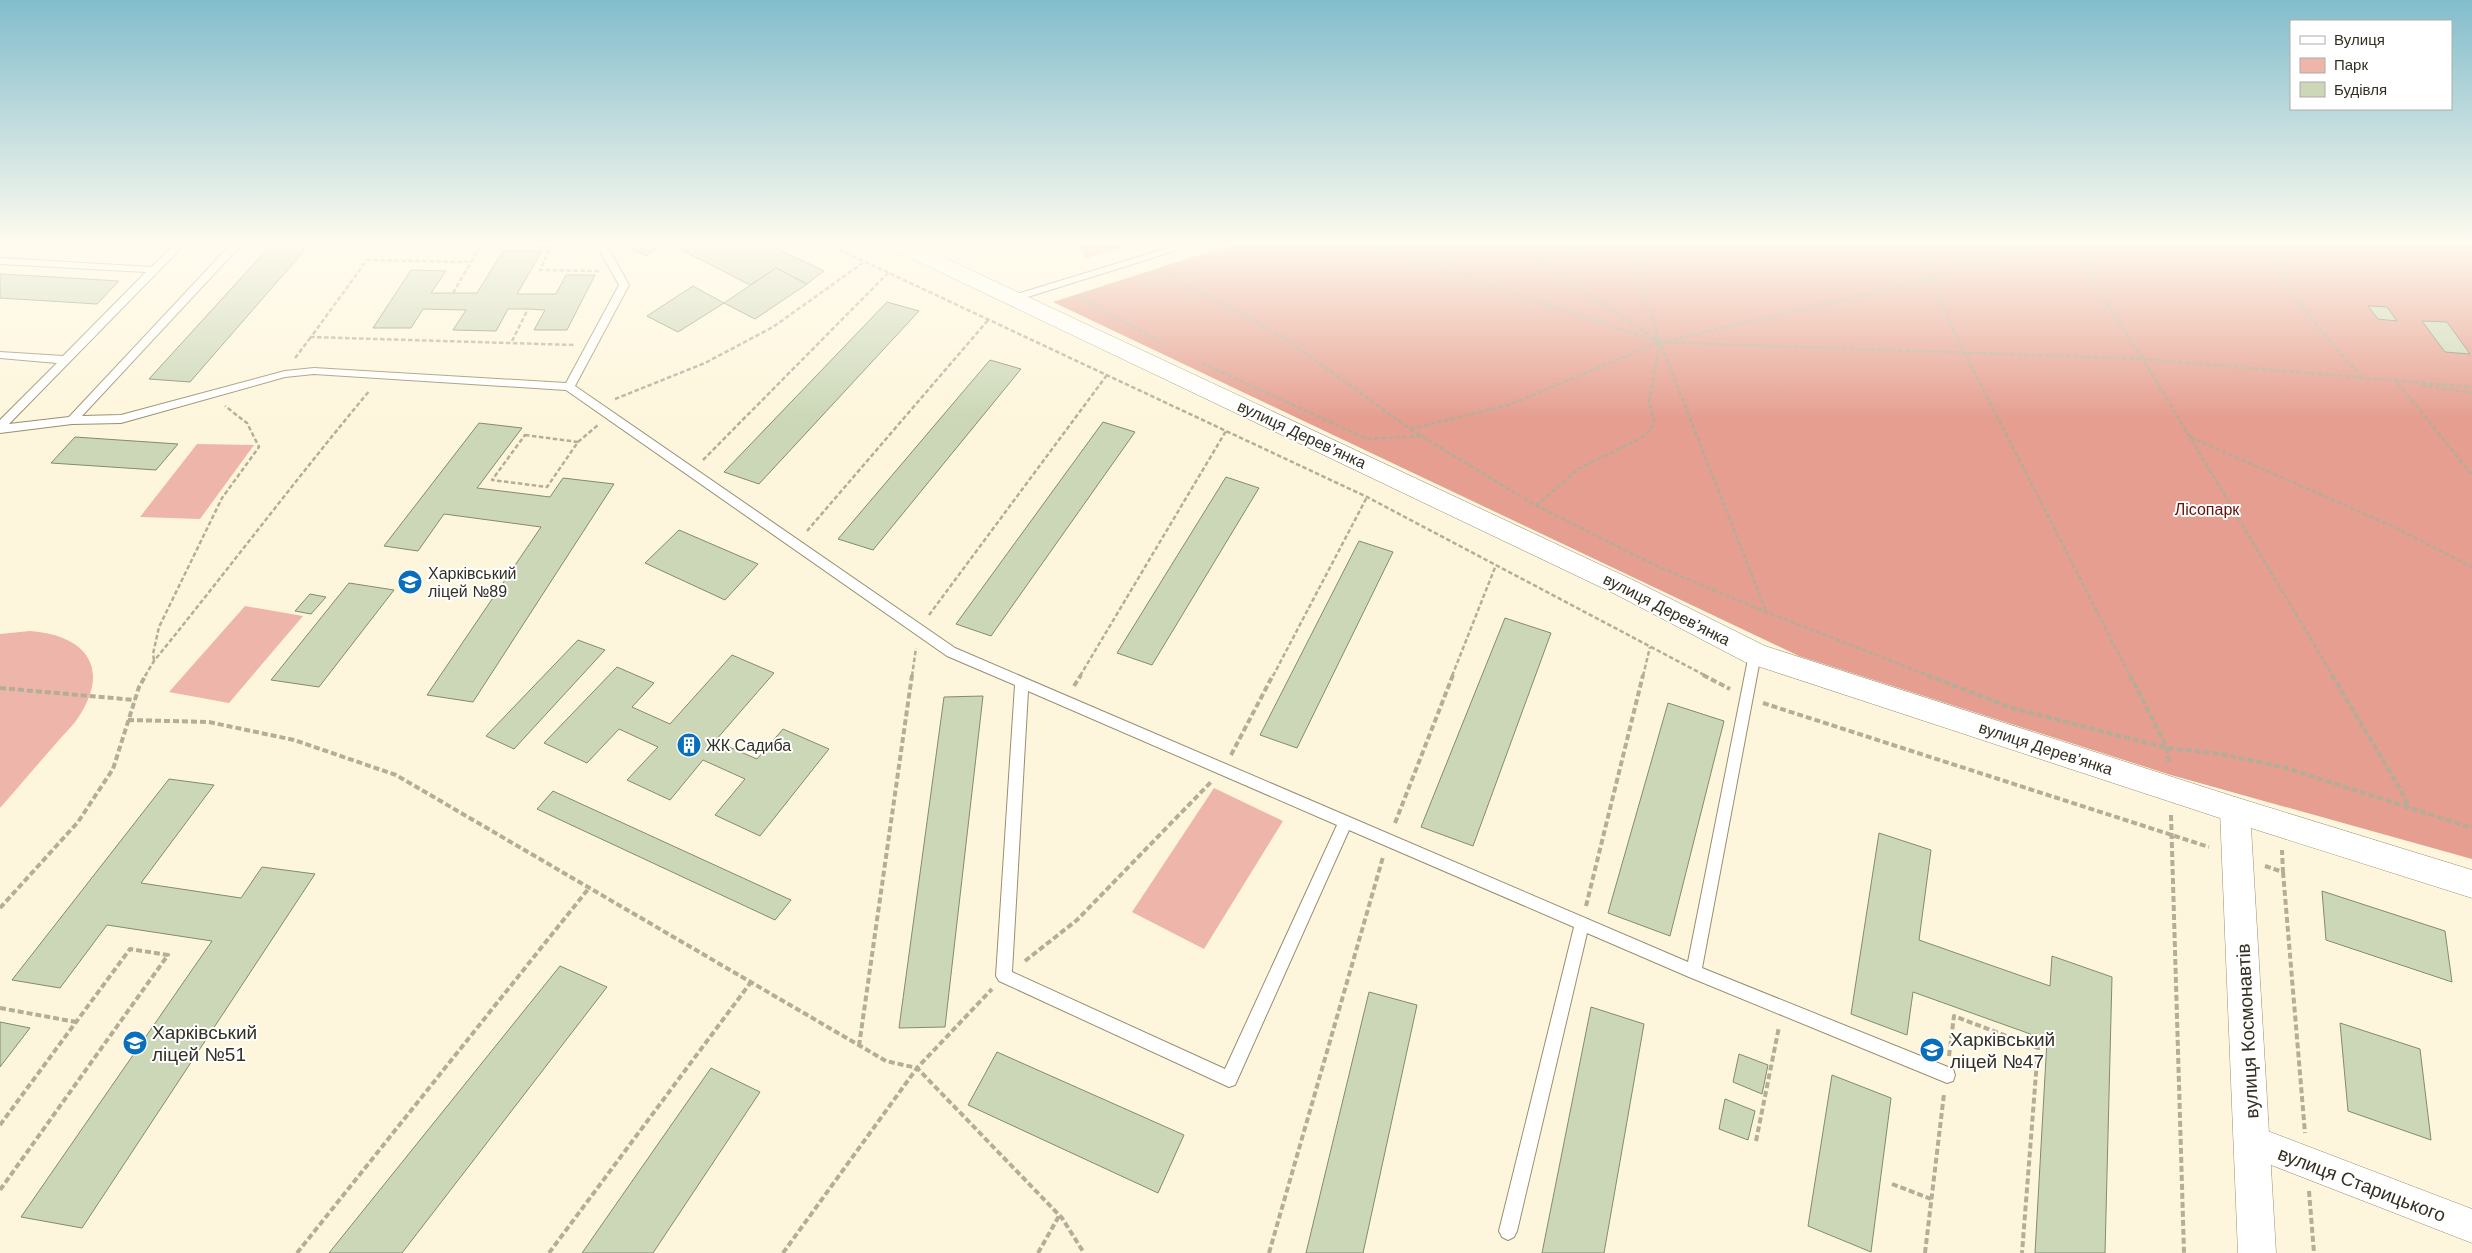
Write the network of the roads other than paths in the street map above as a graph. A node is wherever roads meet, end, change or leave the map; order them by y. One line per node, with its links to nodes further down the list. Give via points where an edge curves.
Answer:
1 (123, 302): 6 (lane)
2 (182, 302): 8 (lane)
3 (614, 302): 7 (lane)
4 (1023, 302): 10 (main road, вулиця Дерев’янка, via 1624,587)
5 (0, 355): 6 (lane)
6 (66, 360): 9 (lane)
7 (569, 386): 8 (lane, via 314,371 285,374 121,419); 11 (lane, via 951,652)
8 (72, 420): 9 (lane)
9 (0, 428)
10 (1755, 654): 12 (main road, вулиця Дерев’янка); 16 (lane)
11 (1022, 682): 13 (lane); 13 (lane, via 1004,976 1229,1080)
12 (2235, 810): 14 (main road, вулиця Дерев’янка); 18 (main road, вулиця Космонавтів)
13 (1345, 822): 15 (lane)
14 (2472, 884)
15 (1582, 924): 16 (lane); 20 (lane)
16 (1694, 972): 17 (lane)
17 (1947, 1075)
18 (2252, 1141): 19 (street, вулиця Старицького); 21 (main road, вулиця Космонавтів)
19 (2472, 1226)
20 (1508, 1231)
21 (2257, 1253)

